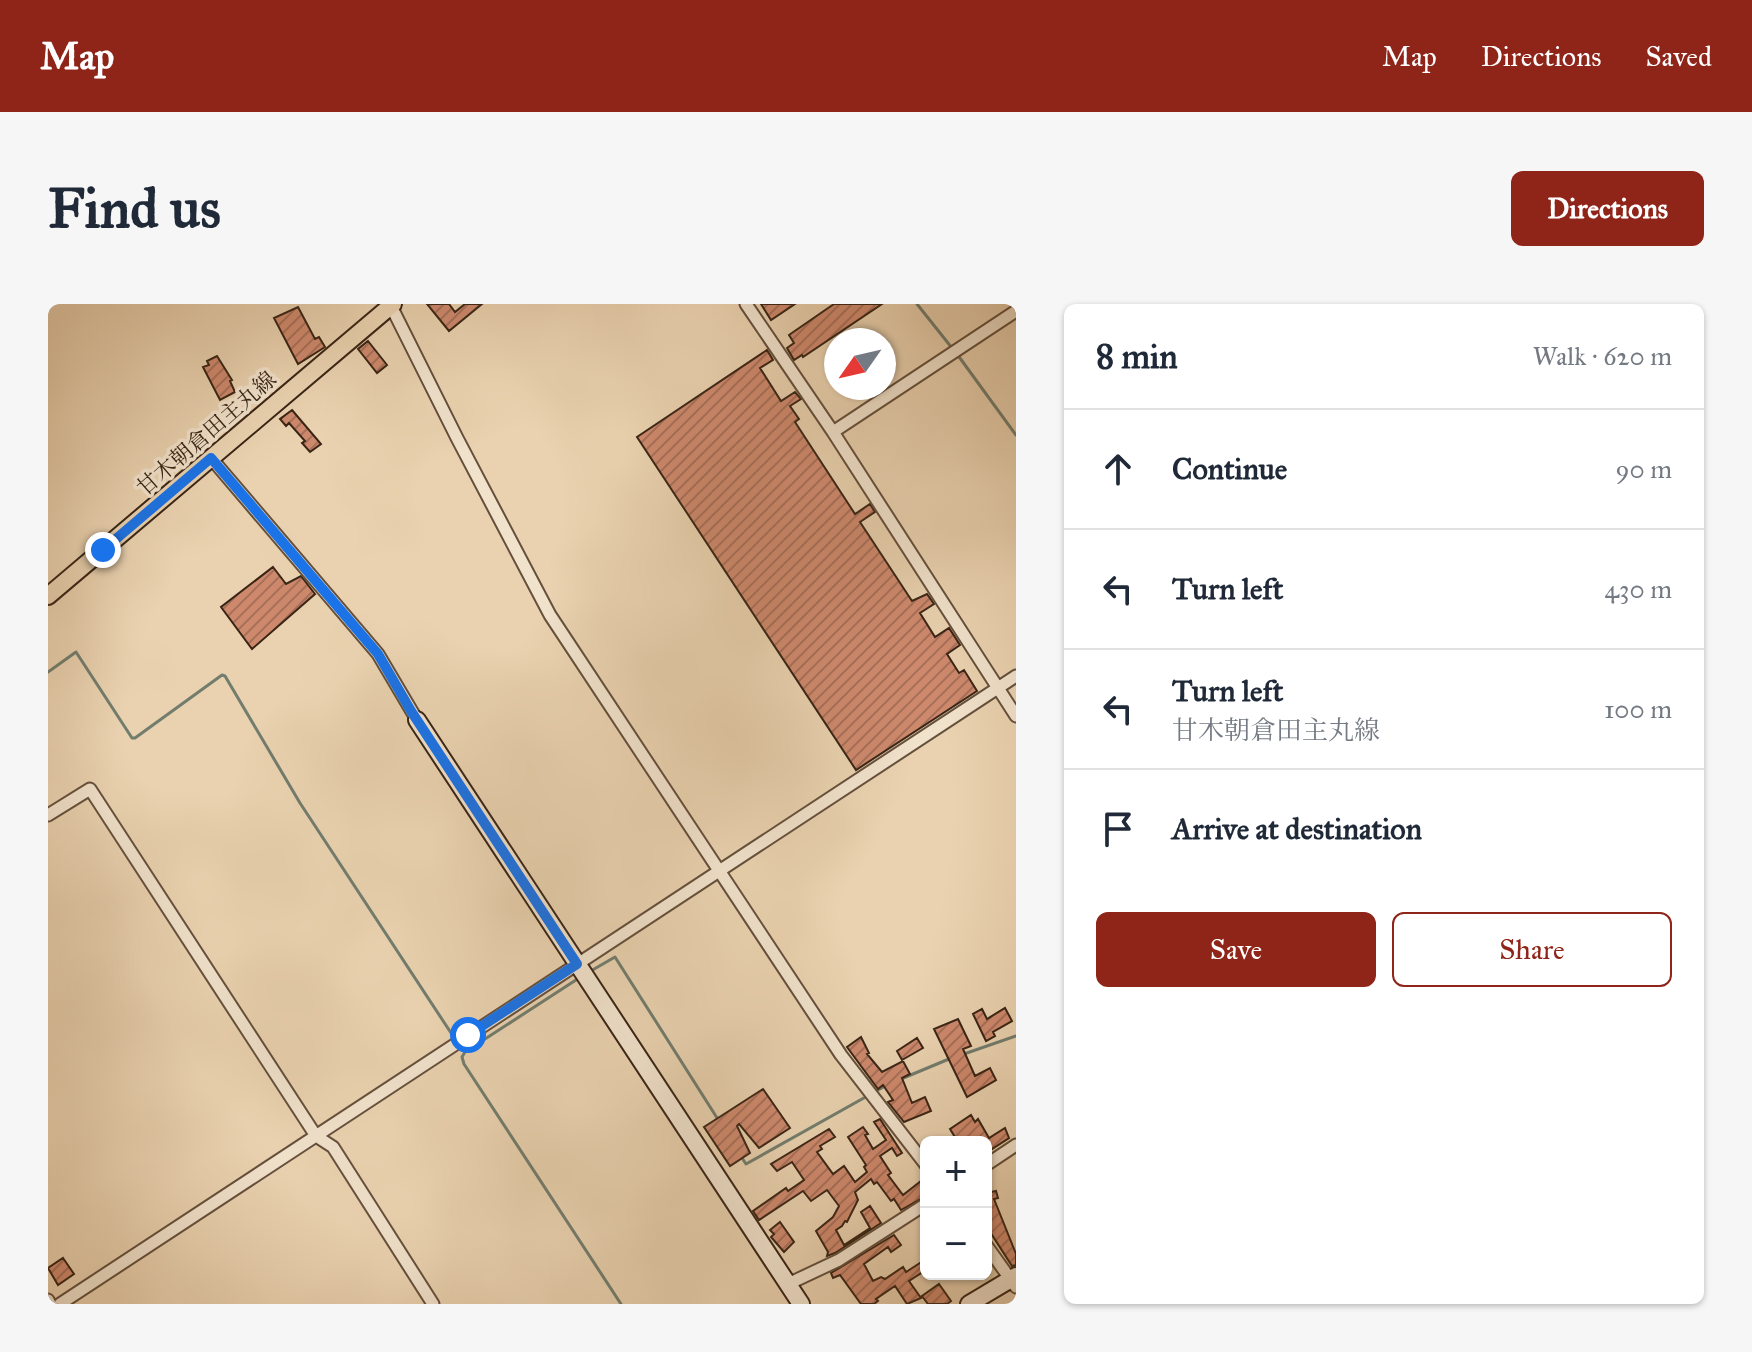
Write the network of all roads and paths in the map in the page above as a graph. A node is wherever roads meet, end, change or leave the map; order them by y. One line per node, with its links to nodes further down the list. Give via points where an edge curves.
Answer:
1 (392, 304): 5 (main road, 甘木朝倉田主丸線); 12 (street, via 550,615)
2 (746, 304): 4 (street)
3 (1016, 311): 4 (street)
4 (833, 432): 8 (street)
5 (211, 458): 6 (main road, 甘木朝倉田主丸線); 10 (street, via 378,654)
6 (48, 596)
7 (1016, 676): 8 (street)
8 (997, 688): 9 (street); 12 (street)
9 (1016, 716)
10 (417, 720): 13 (street)
11 (48, 815): 14 (street, via 90,789)
12 (721, 870): 13 (street); 16 (street, via 841,1055)
13 (577, 964): 14 (street); 21 (street)
14 (316, 1136): 22 (street); 23 (street, via 333,1147)
15 (1016, 1145): 17 (street)
16 (920, 1157)
17 (992, 1161)
18 (920, 1208): 21 (street, via 839,1260)
19 (992, 1253): 20 (street)
20 (1014, 1281): 25 (street)
21 (788, 1284): 24 (street)
22 (60, 1304)
23 (433, 1304)
24 (801, 1304)
25 (969, 1304)

